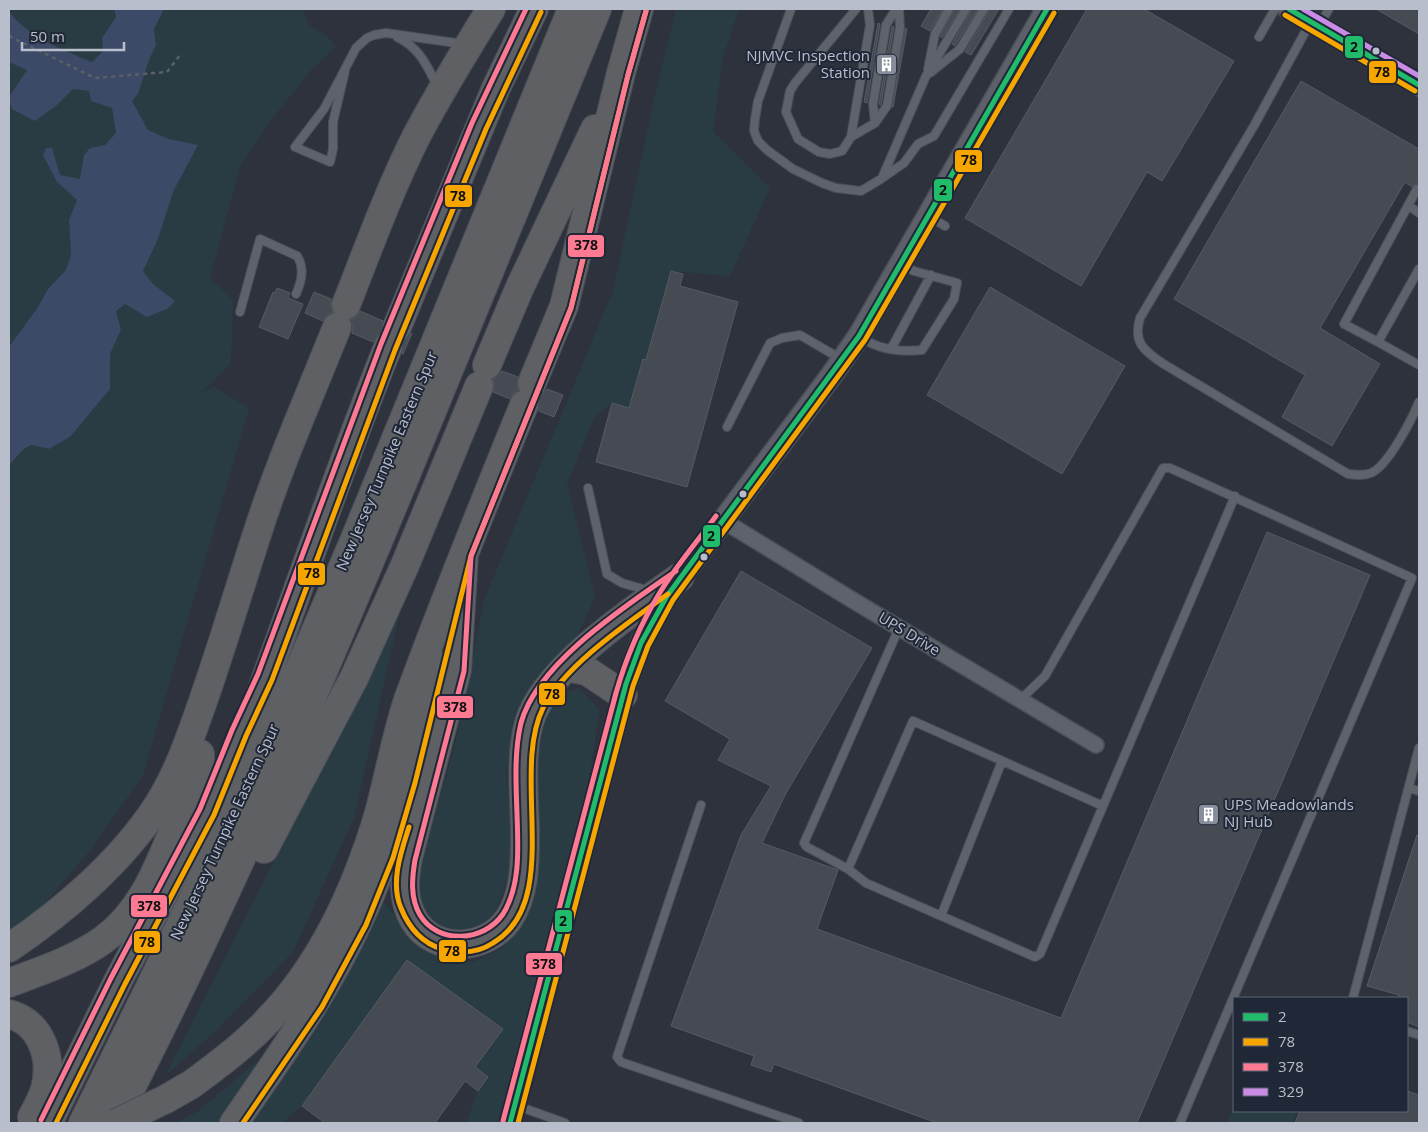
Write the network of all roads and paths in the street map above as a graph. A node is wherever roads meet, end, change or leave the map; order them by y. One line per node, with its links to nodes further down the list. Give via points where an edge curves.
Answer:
1 (490, 9): 21 (highway)
2 (534, 9): 57 (highway, via 482,119 392,337)
3 (572, 9): 79 (highway, New Jersey Turnpike Eastern Spur, via 287,698 220,846)
4 (597, 9): 80 (highway, New Jersey Turnpike Eastern Spur, via 313,698 237,868)
5 (639, 9): 24 (highway)
6 (791, 9): 30 (lane, via 758,101 754,119 758,141 793,169 836,188 861,191)
7 (856, 9): 29 (lane, via 790,91 786,112 798,139 819,152 842,151)
8 (868, 9): 29 (lane, via 870,25)
9 (897, 9): 28 (lane, via 886,25 873,104); 28 (lane, via 900,27 887,106)
10 (949, 9): 25 (lane, via 934,34)
11 (966, 9): 25 (lane)
12 (984, 9): 25 (lane, via 960,49)
13 (1009, 9): 30 (lane, via 934,136 918,144 904,163)
14 (1047, 9): 34 (main road)
15 (1275, 9): 20 (lane)
16 (1289, 9): 17 (main road)
17 (1320, 19): 26 (main road); 46 (lane, via 1140,318 1138,335 1145,351 1162,363 1348,474 1371,473 1383,465)
18 (391, 34): 21 (lane); 23 (lane, via 374,35 362,42 352,54); 27 (lane, via 418,52)
19 (9, 36): 22 (path, via 95,78 167,72)
20 (1259, 37)
21 (468, 45): 27 (highway)
22 (180, 55)
23 (345, 71): 23 (lane, via 333,122 330,162 295,147 324,109)
24 (621, 73): 51 (highway, via 564,306); 81 (highway, via 520,287 405,565 354,678 221,933)
25 (926, 76): 30 (lane)
26 (1419, 85)
27 (440, 91): 55 (highway, via 391,192 271,494)
28 (875, 123): 29 (lane)
29 (850, 137)
30 (881, 180)
31 (1417, 189): 32 (lane)
32 (1408, 205): 33 (lane); 42 (lane, via 1344,324)
33 (1419, 212)
34 (927, 215): 35 (lane); 36 (main road)
35 (946, 226)
36 (899, 264): 38 (lane); 41 (main road)
37 (1419, 269): 42 (lane)
38 (931, 275): 43 (lane); 43 (lane, via 957,283 954,299 922,350 902,352)
39 (296, 294): 40 (lane, via 302,269 296,256 260,239)
40 (240, 312)
41 (859, 336): 43 (lane, via 871,345); 44 (main road)
42 (1378, 342): 45 (lane)
43 (891, 349)
44 (843, 360): 47 (lane, via 800,336 770,343); 50 (main road)
45 (1419, 365)
46 (1419, 402)
47 (727, 427)
48 (588, 488): 53 (lane, via 607,574 622,583)
49 (1234, 496): 52 (lane); 59 (lane, via 1170,468 1163,468 1046,676); 66 (lane)
50 (722, 520): 53 (main road); 54 (street, UPS Drive)
51 (464, 554): 56 (highway, via 457,670 404,881 414,919 428,935 438,940 459,944 481,941 500,929 514,910 524,862 526,736 538,702); 80 (highway, bridge, via 407,703 364,858 336,922 312,964 275,1013 236,1051 192,1084); 82 (highway, via 404,796 372,890 315,1003)
52 (1416, 579): 71 (lane)
53 (668, 589): 56 (highway, via 578,654); 58 (main road, via 641,643)
54 (900, 628): 59 (street, UPS Drive); 67 (lane, via 804,843)
55 (216, 664): 69 (highway, via 178,766 149,817 96,877); 70 (highway, via 200,761 159,866 138,905 112,933 91,947)
56 (566, 667): 58 (highway, via 587,671)
57 (265, 677): 77 (highway, via 200,828); 78 (highway, via 246,736 194,863 110,1048)
58 (623, 696): 75 (main road)
59 (1020, 700): 60 (street, UPS Drive)
60 (1096, 745)
61 (1419, 748): 63 (lane)
62 (1002, 761): 66 (lane); 67 (lane, via 913,721); 68 (lane)
63 (1409, 788): 64 (lane); 72 (lane)
64 (1419, 791)
65 (700, 805): 84 (lane, via 617,1057 621,1062)
66 (1103, 806): 68 (lane, via 1036,957)
67 (848, 869): 68 (lane, via 866,883)
68 (941, 916)
69 (9, 948)
70 (9, 983)
71 (1235, 997)
72 (1353, 997)
73 (1233, 1001): 85 (lane)
74 (9, 1014): 76 (highway, via 30,1026 46,1055 45,1088)
75 (512, 1114): 83 (lane)
76 (29, 1123)
77 (48, 1123)
78 (72, 1123)
79 (83, 1123)
80 (115, 1123)
81 (127, 1123)
82 (234, 1123)
83 (565, 1123)
84 (799, 1123)
85 (1180, 1123)

